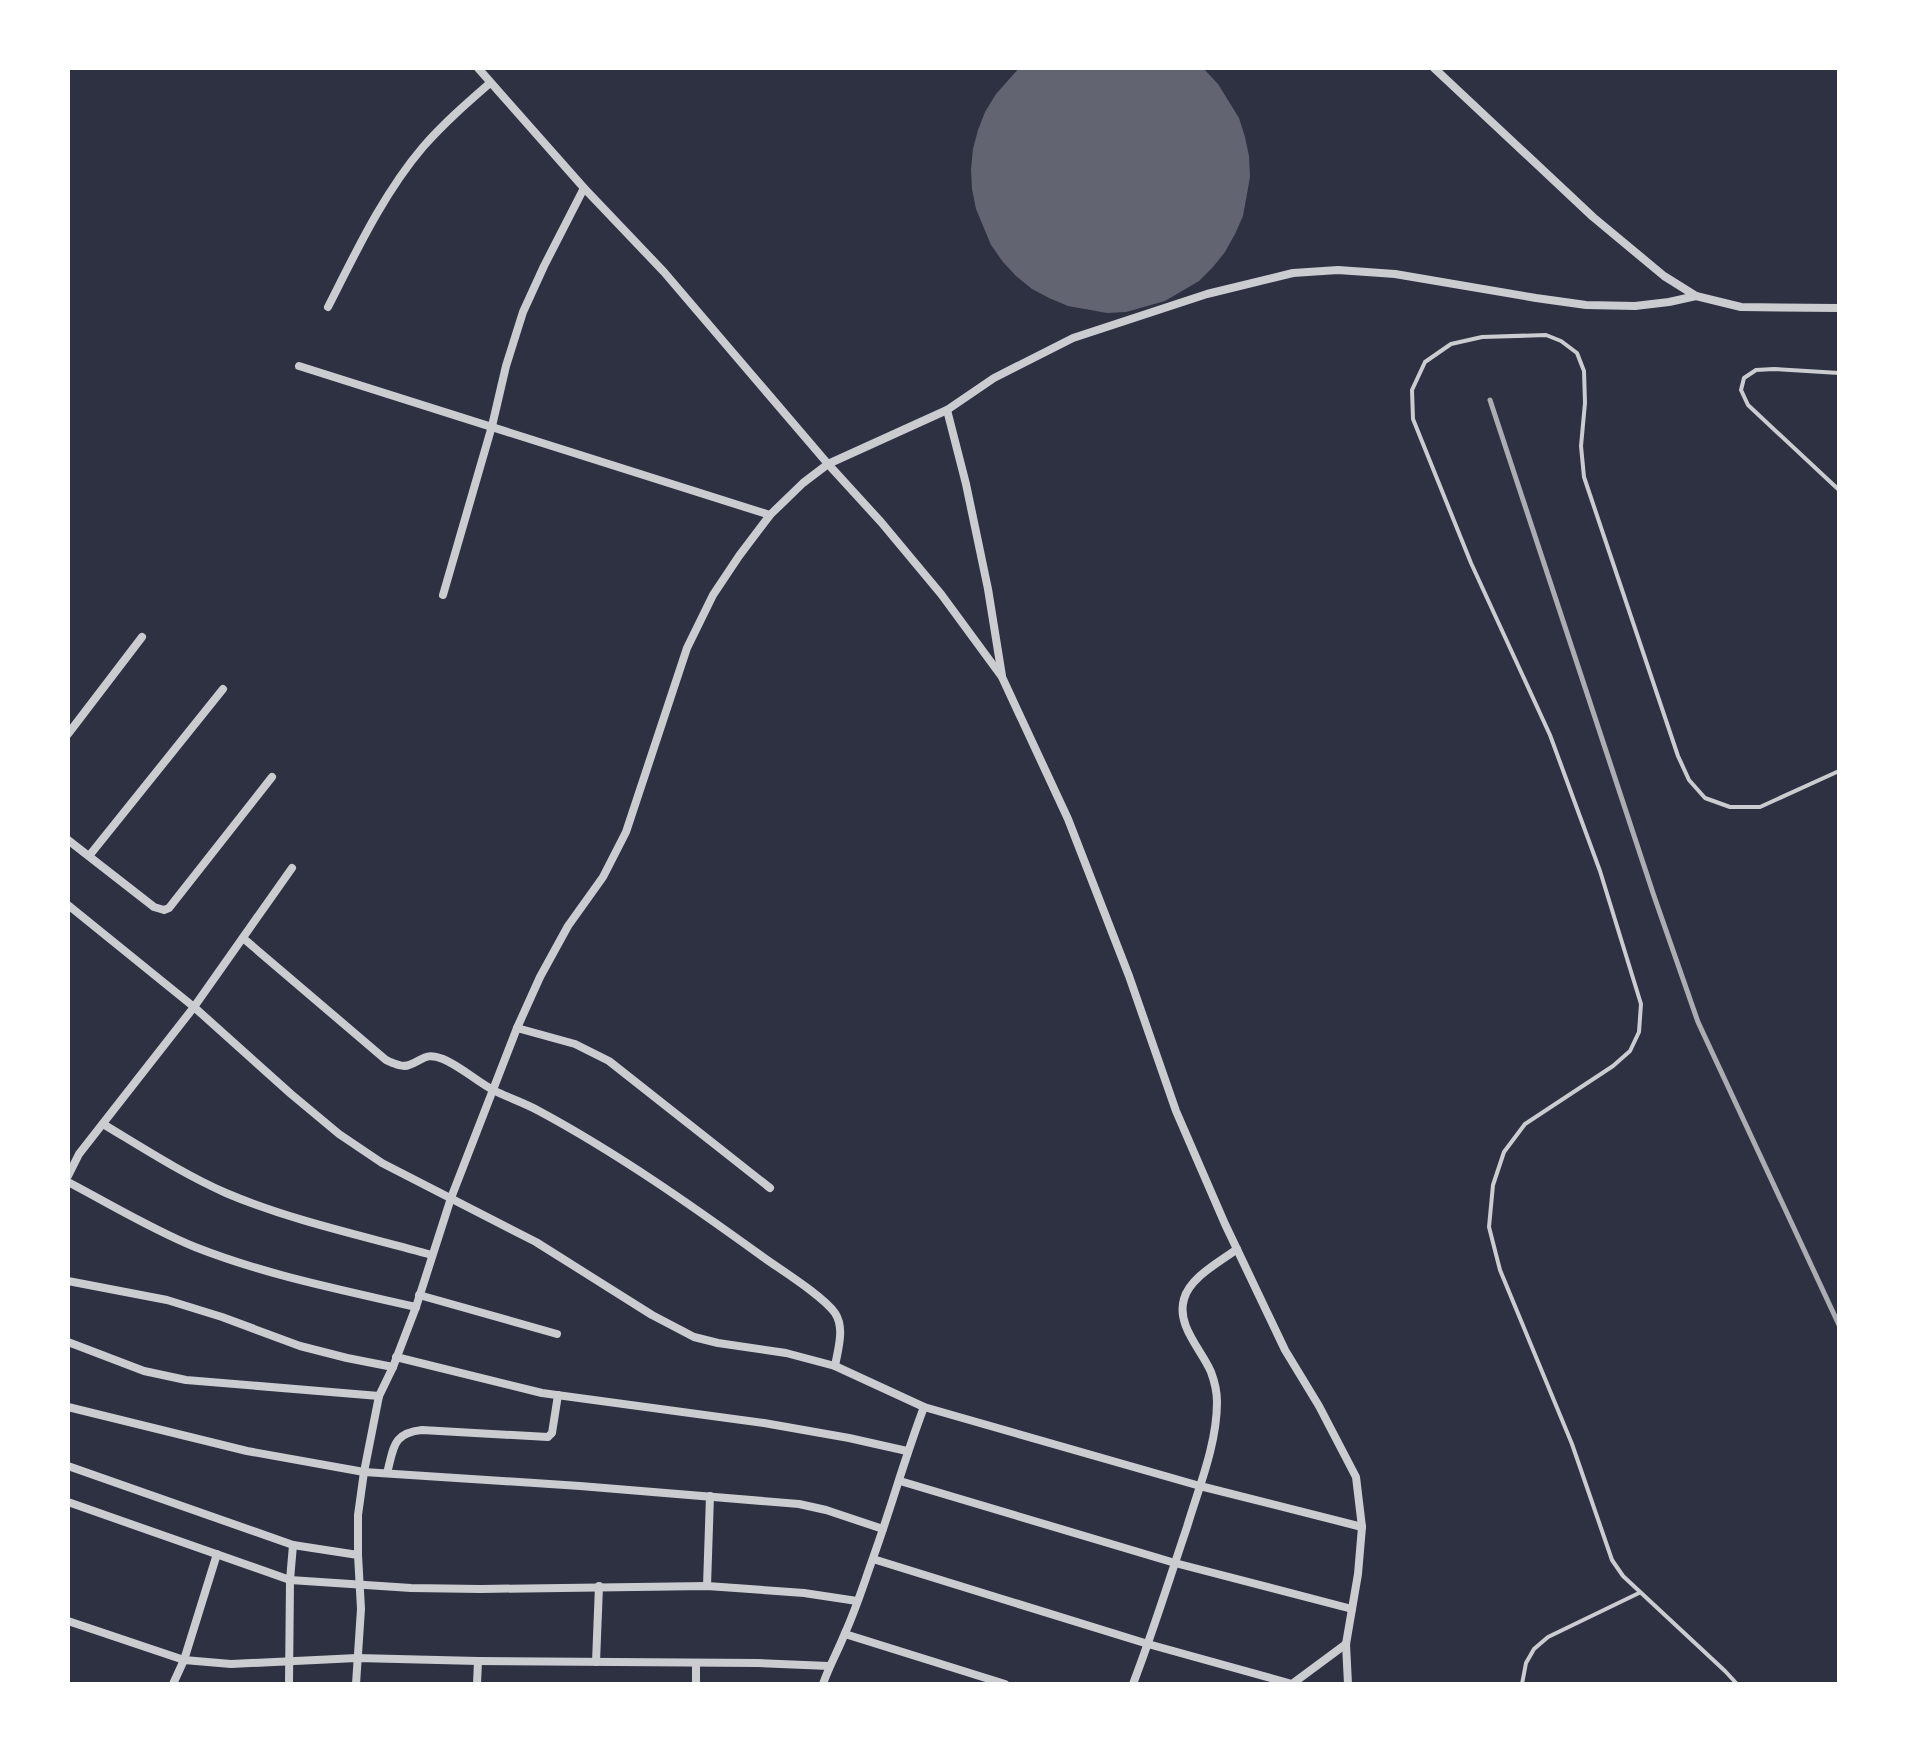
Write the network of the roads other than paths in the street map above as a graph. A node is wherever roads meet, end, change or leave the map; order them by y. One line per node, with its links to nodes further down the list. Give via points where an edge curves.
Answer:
1 (478, 68): 3 (street)
2 (1434, 68): 5 (street, via 1593,217)
3 (490, 83): 4 (street); 6 (street, via 447,121 400,178)
4 (584, 188): 11 (street, via 523,312); 12 (street, via 664,272)
5 (1696, 296): 7 (street, via 1741,307); 10 (street, via 1635,306 1586,305 1395,274 1293,273 1207,294 1073,338 994,378)
6 (328, 307)
7 (1839, 308)
8 (299, 366): 11 (street)
9 (1839, 373): 13 (lane, via 1756,370 1744,378 1741,390 1748,405)
10 (947, 410): 12 (street); 17 (street, via 988,589)
11 (492, 426): 14 (street); 15 (street)
12 (828, 464): 14 (street); 17 (street, via 941,594)
13 (1839, 490)
14 (770, 515): 28 (street, via 713,595 687,648 626,832 603,877 568,926)
15 (443, 595)
16 (142, 637): 19 (street)
17 (1002, 677): 35 (street, via 1068,819 1176,1111)
18 (223, 689): 23 (street)
19 (68, 734)
20 (1839, 771): 68 (lane, via 1760,807 1730,807 1705,798 1678,756 1584,477 1584,371 1577,353 1546,335 1482,337 1451,344 1425,362 1412,390 1413,419 1560,761 1641,1004 1639,1032 1630,1051 1525,1124 1504,1152 1493,1185 1489,1227 1500,1270 1572,1444 1612,1560)
21 (272, 777): 23 (street, via 169,908 154,907)
22 (68, 840): 23 (street)
23 (89, 856)
24 (292, 868): 26 (street)
25 (68, 905): 27 (street)
26 (243, 938): 27 (street); 29 (street, via 386,1060 402,1066 433,1056)
27 (194, 1007): 30 (street); 34 (street, via 339,1134)
28 (517, 1028): 29 (street); 33 (street, via 575,1044 609,1061)
29 (492, 1090): 34 (street); 43 (street, via 537,1109 659,1184 827,1305 840,1326)
30 (103, 1124): 31 (street); 36 (street, via 228,1193)
31 (68, 1176)
32 (68, 1182): 39 (street, via 153,1228 256,1268)
33 (770, 1188)
34 (451, 1198): 36 (street); 43 (street, via 536,1242 694,1337)
35 (1237, 1249): 54 (street, via 1200,1277 1184,1299 1186,1327 1212,1373 1217,1401); 57 (street, via 1285,1350 1356,1477)
36 (432, 1255): 38 (street)
37 (68, 1281): 44 (street, via 167,1300 300,1346)
38 (419, 1295): 39 (street); 40 (street)
39 (416, 1307): 42 (street)
40 (557, 1334)
41 (68, 1342): 46 (street, via 144,1371 186,1380)
42 (396, 1357): 44 (street); 45 (street)
43 (835, 1366): 48 (street)
44 (393, 1367): 46 (street)
45 (558, 1395): 49 (street, via 764,1423); 52 (street, via 548,1437 409,1432 396,1443)
46 (379, 1396): 51 (street)
47 (68, 1407): 51 (street, via 247,1451)
48 (924, 1407): 49 (street); 54 (street)
49 (907, 1451): 53 (street)
50 (68, 1466): 59 (street)
51 (364, 1472): 52 (street); 61 (street)
52 (387, 1473): 55 (street)
53 (900, 1481): 58 (street); 63 (street)
54 (1200, 1486): 57 (street); 63 (street)
55 (710, 1496): 58 (street, via 799,1504); 67 (street)
56 (69, 1506): 60 (street)
57 (1362, 1527): 70 (street)
58 (883, 1529): 62 (street)
59 (293, 1545): 61 (street); 64 (street)
60 (217, 1554): 64 (street); 76 (street)
61 (358, 1555): 65 (street)
62 (873, 1559): 69 (street); 73 (street)
63 (1175, 1563): 70 (street); 73 (street)
64 (290, 1580): 65 (street); 77 (street)
65 (360, 1585): 66 (street); 75 (street)
66 (599, 1586): 67 (street); 79 (street)
67 (707, 1586): 69 (street)
68 (1640, 1592): 91 (lane, via 1548,1637 1526,1663); 92 (lane)
69 (857, 1601): 72 (street)
70 (1352, 1609): 74 (street)
71 (68, 1621): 76 (street)
72 (845, 1634): 81 (street); 88 (street)
73 (1148, 1644): 74 (street, via 1292,1684); 89 (street)
74 (1346, 1644): 90 (street)
75 (357, 1658): 77 (street); 78 (street); 84 (street)
76 (184, 1660): 77 (street); 82 (street)
77 (289, 1661): 83 (street)
78 (478, 1661): 79 (street); 85 (street)
79 (596, 1662): 80 (street)
80 (696, 1663): 81 (street); 86 (street)
81 (829, 1666): 87 (street)
82 (173, 1684)
83 (289, 1684)
84 (356, 1684)
85 (477, 1684)
86 (696, 1684)
87 (823, 1684)
88 (1005, 1684)
89 (1133, 1684)
90 (1348, 1684)
91 (1522, 1684)
92 (1737, 1684)

